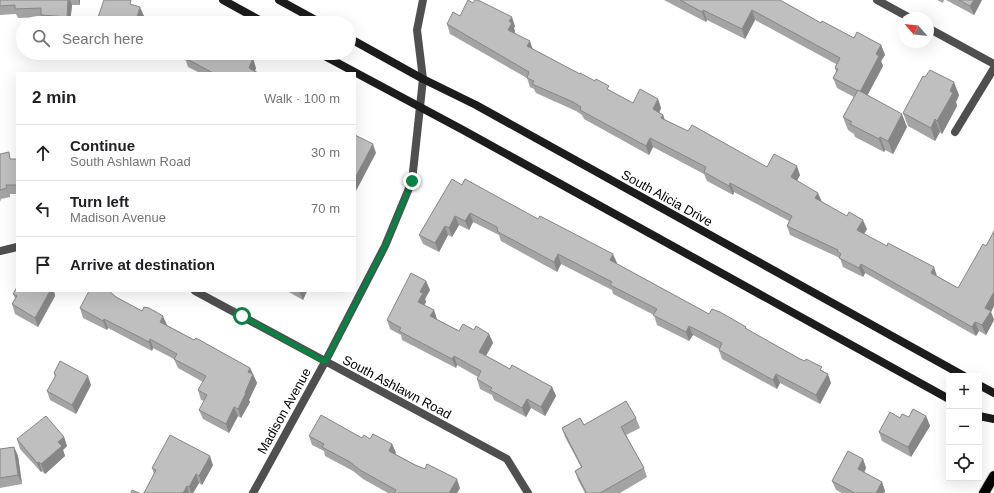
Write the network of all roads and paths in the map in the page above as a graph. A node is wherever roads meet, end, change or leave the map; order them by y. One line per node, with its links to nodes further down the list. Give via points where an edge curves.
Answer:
1 (223, 0): 6 (main road)
2 (279, 0): 7 (main road)
3 (422, 0): 15 (street, Madison Avenue, via 417,30)
4 (877, 0): 5 (street)
5 (899, 12)
6 (252, 16)
7 (308, 16)
8 (934, 31): 11 (street)
9 (356, 42): 15 (main road, South Alicia Drive)
10 (332, 60): 13 (main road)
11 (994, 64)
12 (994, 68): 17 (street)
13 (355, 72)
14 (356, 73): 16 (main road)
15 (422, 79): 16 (street, Madison Avenue); 22 (main road, South Alicia Drive, via 476,105)
16 (420, 106): 21 (street, Madison Avenue, via 412,181 385,246); 25 (main road)
17 (955, 132)
18 (16, 247): 19 (street)
19 (0, 251)
20 (197, 292): 21 (street, South Ashlawn Road)
21 (325, 362): 29 (street, Madison Avenue); 30 (street, South Ashlawn Road, via 508,460)
22 (959, 373)
23 (982, 386): 24 (main road)
24 (994, 393)
25 (946, 397)
26 (982, 417): 27 (main road)
27 (994, 419)
28 (994, 476): 31 (main road)
29 (253, 493)
30 (528, 493)
31 (984, 493)

